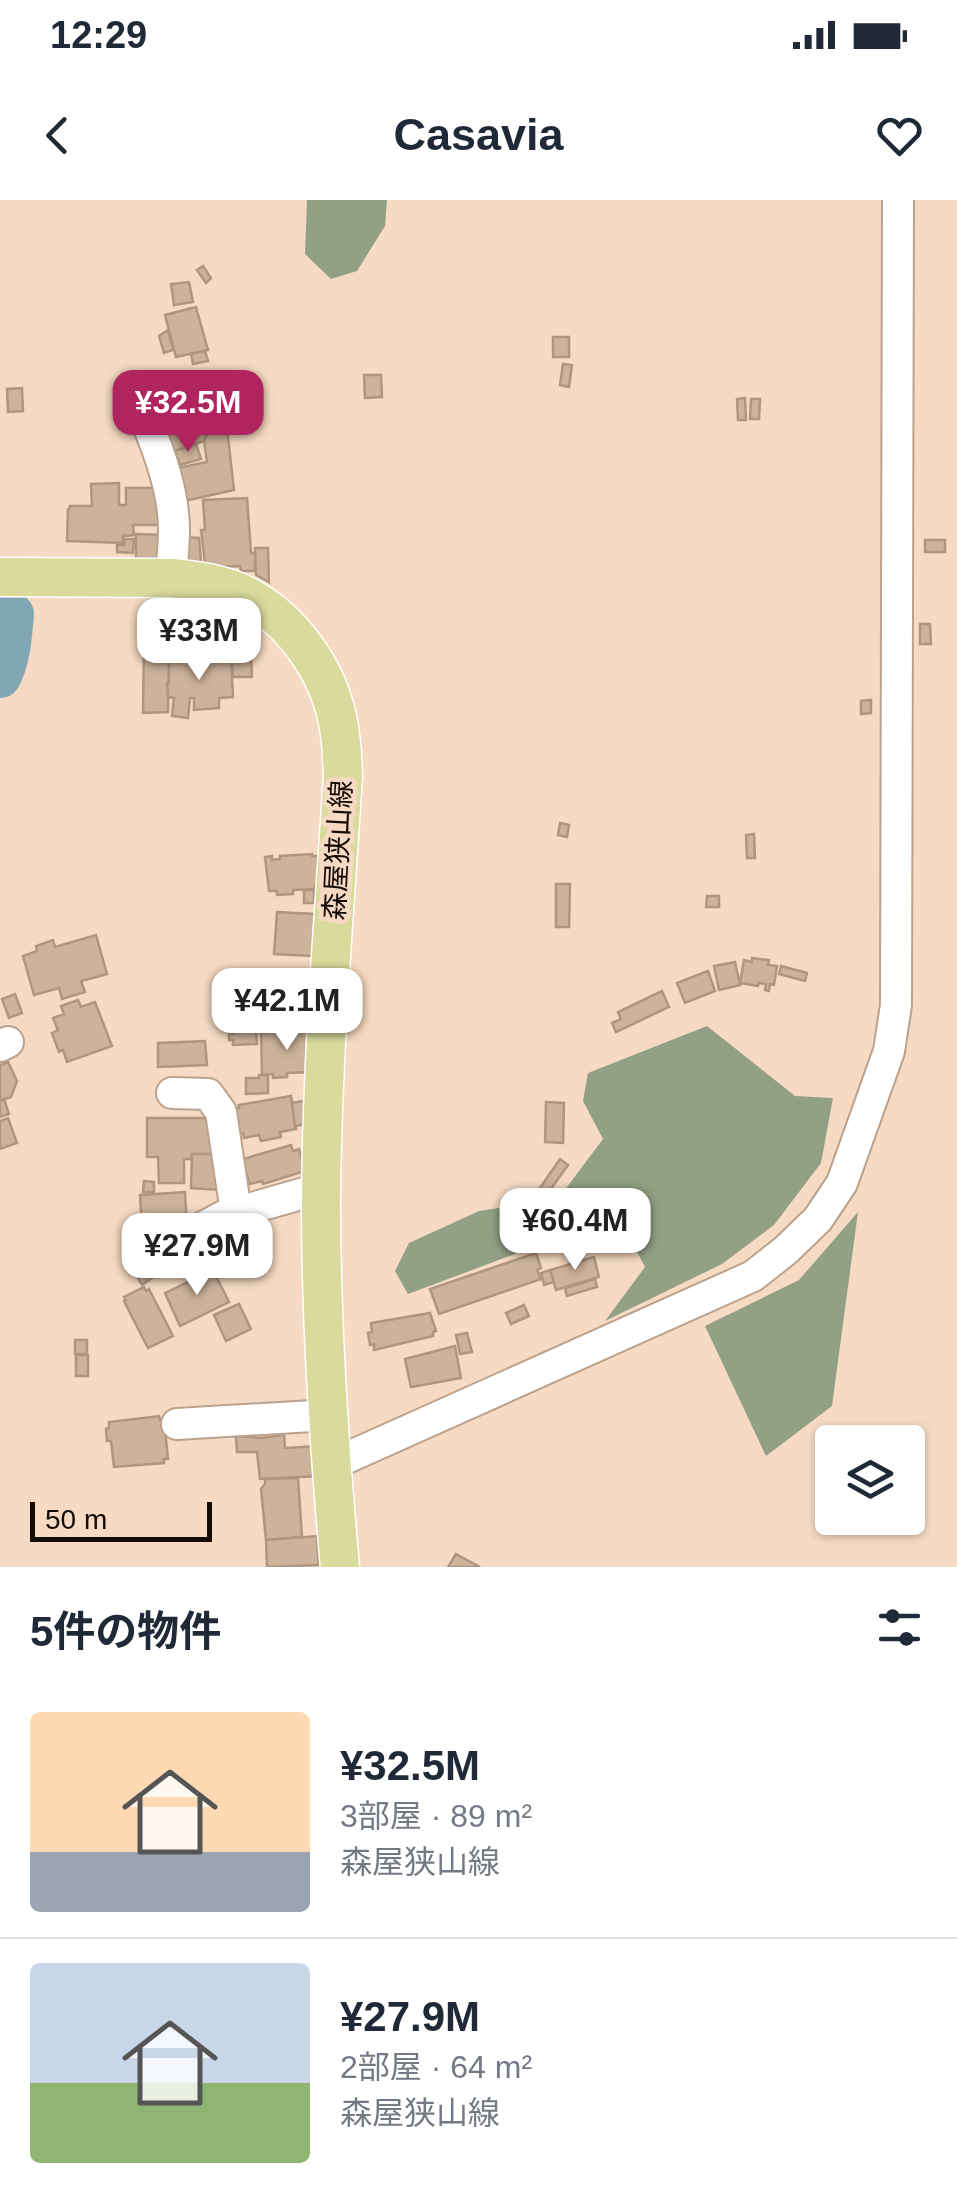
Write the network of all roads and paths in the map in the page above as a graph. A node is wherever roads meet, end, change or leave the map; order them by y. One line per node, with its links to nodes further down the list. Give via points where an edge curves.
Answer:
1 (898, 200): 11 (street, via 896,1005 889,1052 842,1184 818,1220 753,1276)
2 (146, 420): 4 (street, via 172,506)
3 (0, 578): 4 (main road, 森屋狭山線)
4 (171, 578): 6 (main road, 森屋狭山線, via 237,591 276,616 310,655 338,720 343,776)
5 (172, 1094): 7 (street, via 208,1094 221,1112)
6 (322, 1188): 7 (street); 9 (main road, 森屋狭山線)
7 (236, 1212): 8 (street)
8 (169, 1245)
9 (329, 1415): 10 (street); 11 (main road, 森屋狭山線)
10 (177, 1424)
11 (332, 1464): 12 (main road, 森屋狭山線)
12 (340, 1567)

